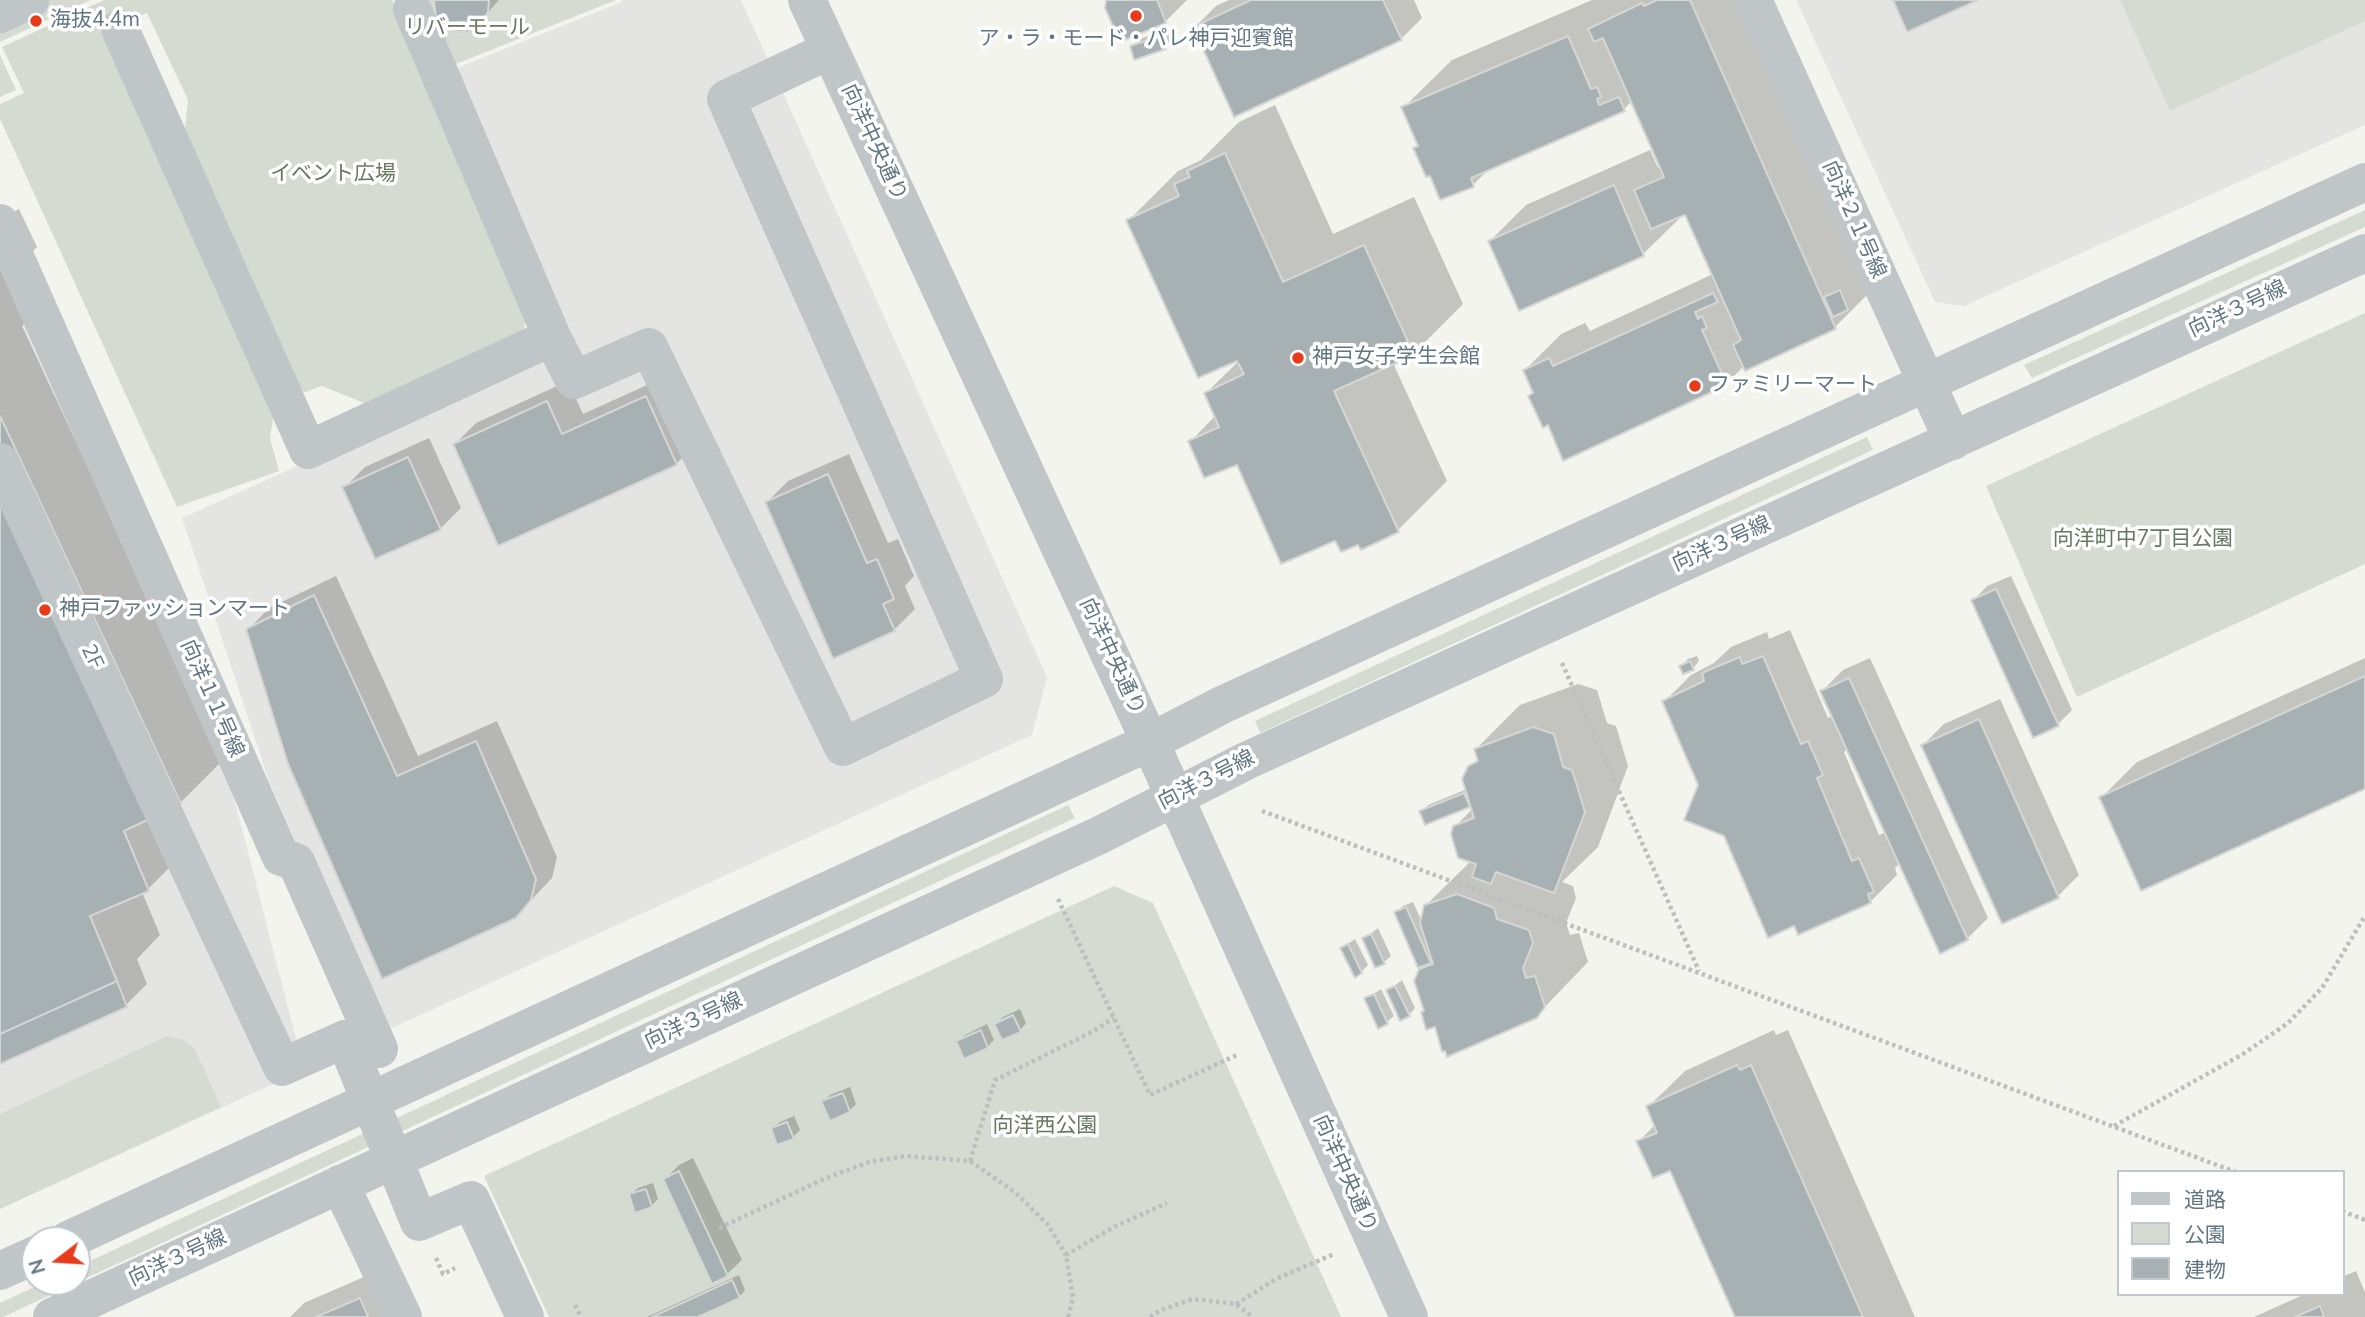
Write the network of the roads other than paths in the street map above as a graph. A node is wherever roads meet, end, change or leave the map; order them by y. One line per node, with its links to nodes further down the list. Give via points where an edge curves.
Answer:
1 (30, 0): 5 (street)
2 (807, 0): 7 (street, 向洋中央通り)
3 (1753, 0): 12 (street, 向洋２１号線)
4 (412, 9): 11 (street)
5 (0, 14)
6 (120, 29): 11 (street, via 308,450)
7 (831, 50): 11 (street, via 726,99 984,679 843,747 649,347 574,380); 15 (street, 向洋中央通り)
8 (2365, 181): 12 (street)
9 (0, 223): 17 (street, 向洋１１号線, via 284,864 296,862)
10 (2365, 253): 13 (street, 向洋３号線)
11 (552, 337)
12 (1926, 381): 13 (street, 向洋２１号線); 15 (street)
13 (1953, 441): 16 (street, 向洋３号線)
14 (0, 462): 17 (street, 2F, via 282,1067)
15 (1150, 742): 16 (street, 向洋中央通り); 19 (street)
16 (1175, 797): 18 (street, 向洋３号線); 25 (street, 向洋中央通り)
17 (362, 1044): 24 (street, 向洋１１号線, bridge, via 419,1222 471,1200)
18 (340, 1184): 22 (street, 向洋３号線); 23 (street)
19 (91, 1229)
20 (21, 1261): 21 (street)
21 (0, 1271)
22 (52, 1317)
23 (403, 1317)
24 (525, 1317)
25 (1409, 1317)

